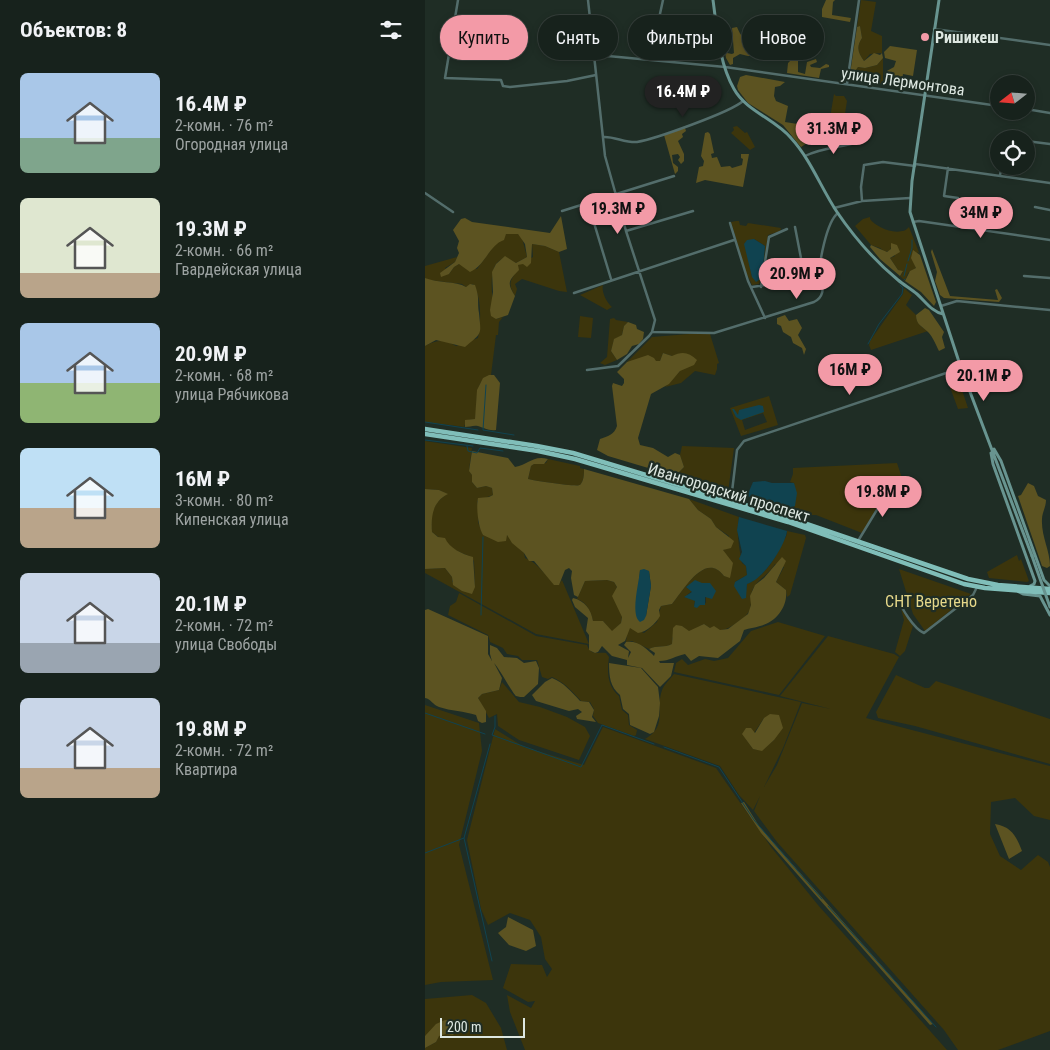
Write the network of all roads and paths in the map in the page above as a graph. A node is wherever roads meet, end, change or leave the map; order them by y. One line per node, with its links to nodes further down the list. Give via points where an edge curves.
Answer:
1 (458, 0): 14 (street, via 445,78 501,80 503,86 510,87)
2 (588, 0): 7 (street)
3 (663, 0): 8 (street)
4 (713, 0): 13 (main road)
5 (859, 0): 15 (street)
6 (939, 0): 9 (main road)
7 (590, 15)
8 (660, 15)
9 (935, 29): 10 (street); 16 (main road)
10 (1050, 45)
11 (595, 60): 14 (street)
12 (650, 60): 13 (street, улица Лермонтова)
13 (725, 67): 15 (street, улица Лермонтова); 17 (main road)
14 (596, 75): 21 (street)
15 (847, 84): 16 (street, улица Лермонтова)
16 (925, 96): 18 (street, улица Лермонтова); 26 (main road)
17 (743, 101): 21 (street, via 695,124 639,142); 25 (main road, via 781,127)
18 (990, 105)
19 (1035, 110): 20 (street)
20 (1050, 112)
21 (603, 137): 32 (street)
22 (857, 142): 25 (street, via 824,148)
23 (1035, 142): 24 (street)
24 (1050, 144)
25 (805, 156): 38 (main road)
26 (915, 165): 27 (street); 33 (main road); 35 (street, via 883,162 864,165)
27 (948, 168): 29 (street); 34 (street, via 944,196)
28 (673, 176): 32 (street)
29 (1000, 176): 30 (street)
30 (1050, 183)
31 (425, 193): 42 (street)
32 (615, 193): 36 (street); 48 (street)
33 (910, 198): 35 (street); 44 (main road)
34 (958, 198)
35 (862, 201): 38 (street)
36 (588, 203): 40 (street); 55 (street)
37 (1035, 207): 39 (street)
38 (834, 208): 43 (main road)
39 (1050, 210)
40 (562, 211)
41 (693, 211): 48 (street)
42 (453, 212)
43 (838, 213): 53 (street, via 831,222); 62 (main road, via 888,271 936,312)
44 (913, 222): 50 (street); 60 (main road)
45 (730, 223): 49 (street)
46 (795, 226): 56 (street)
47 (787, 229): 58 (street, via 769,236)
48 (626, 231): 51 (street)
49 (734, 240): 51 (street); 57 (street)
50 (1050, 240)
51 (639, 270): 55 (street); 64 (street, via 654,314)
52 (1024, 276): 54 (street)
53 (820, 277): 56 (street); 63 (street, via 822,296 815,302)
54 (1050, 278)
55 (611, 279): 59 (street)
56 (805, 279): 58 (street)
57 (752, 287): 58 (street); 63 (street)
58 (761, 287)
59 (574, 293)
60 (941, 306): 61 (street, via 957,301); 62 (main road)
61 (1050, 310)
62 (943, 314): 65 (main road)
63 (765, 318): 64 (street, via 713,333)
64 (652, 332): 66 (street, via 617,366)
65 (961, 368): 69 (main road); 71 (street, via 744,441 737,450)
66 (587, 370)
67 (425, 430): 71 (highway, Ивангородский проспект, via 564,451)
68 (425, 434): 73 (highway, Ивангородский проспект, via 575,459 788,522)
69 (989, 442): 74 (main road, via 1001,461 1044,581); 75 (main road, via 993,464 1035,581 1031,586); 78 (main road, bridge)
70 (892, 485): 72 (street)
71 (731, 500): 72 (highway, Ивангородский проспект)
72 (858, 541): 75 (highway, Ивангородский проспект, via 968,580)
73 (977, 587): 75 (highway, Ивангородский проспект); 77 (street, via 973,595 924,633 902,610)
74 (1050, 587): 75 (highway, Ивангородский проспект)
75 (1019, 589): 76 (highway, Ивангородский проспект); 79 (main road, via 1023,594 1040,596)
76 (1050, 593)
77 (898, 598)
78 (1050, 608)
79 (1050, 615)

